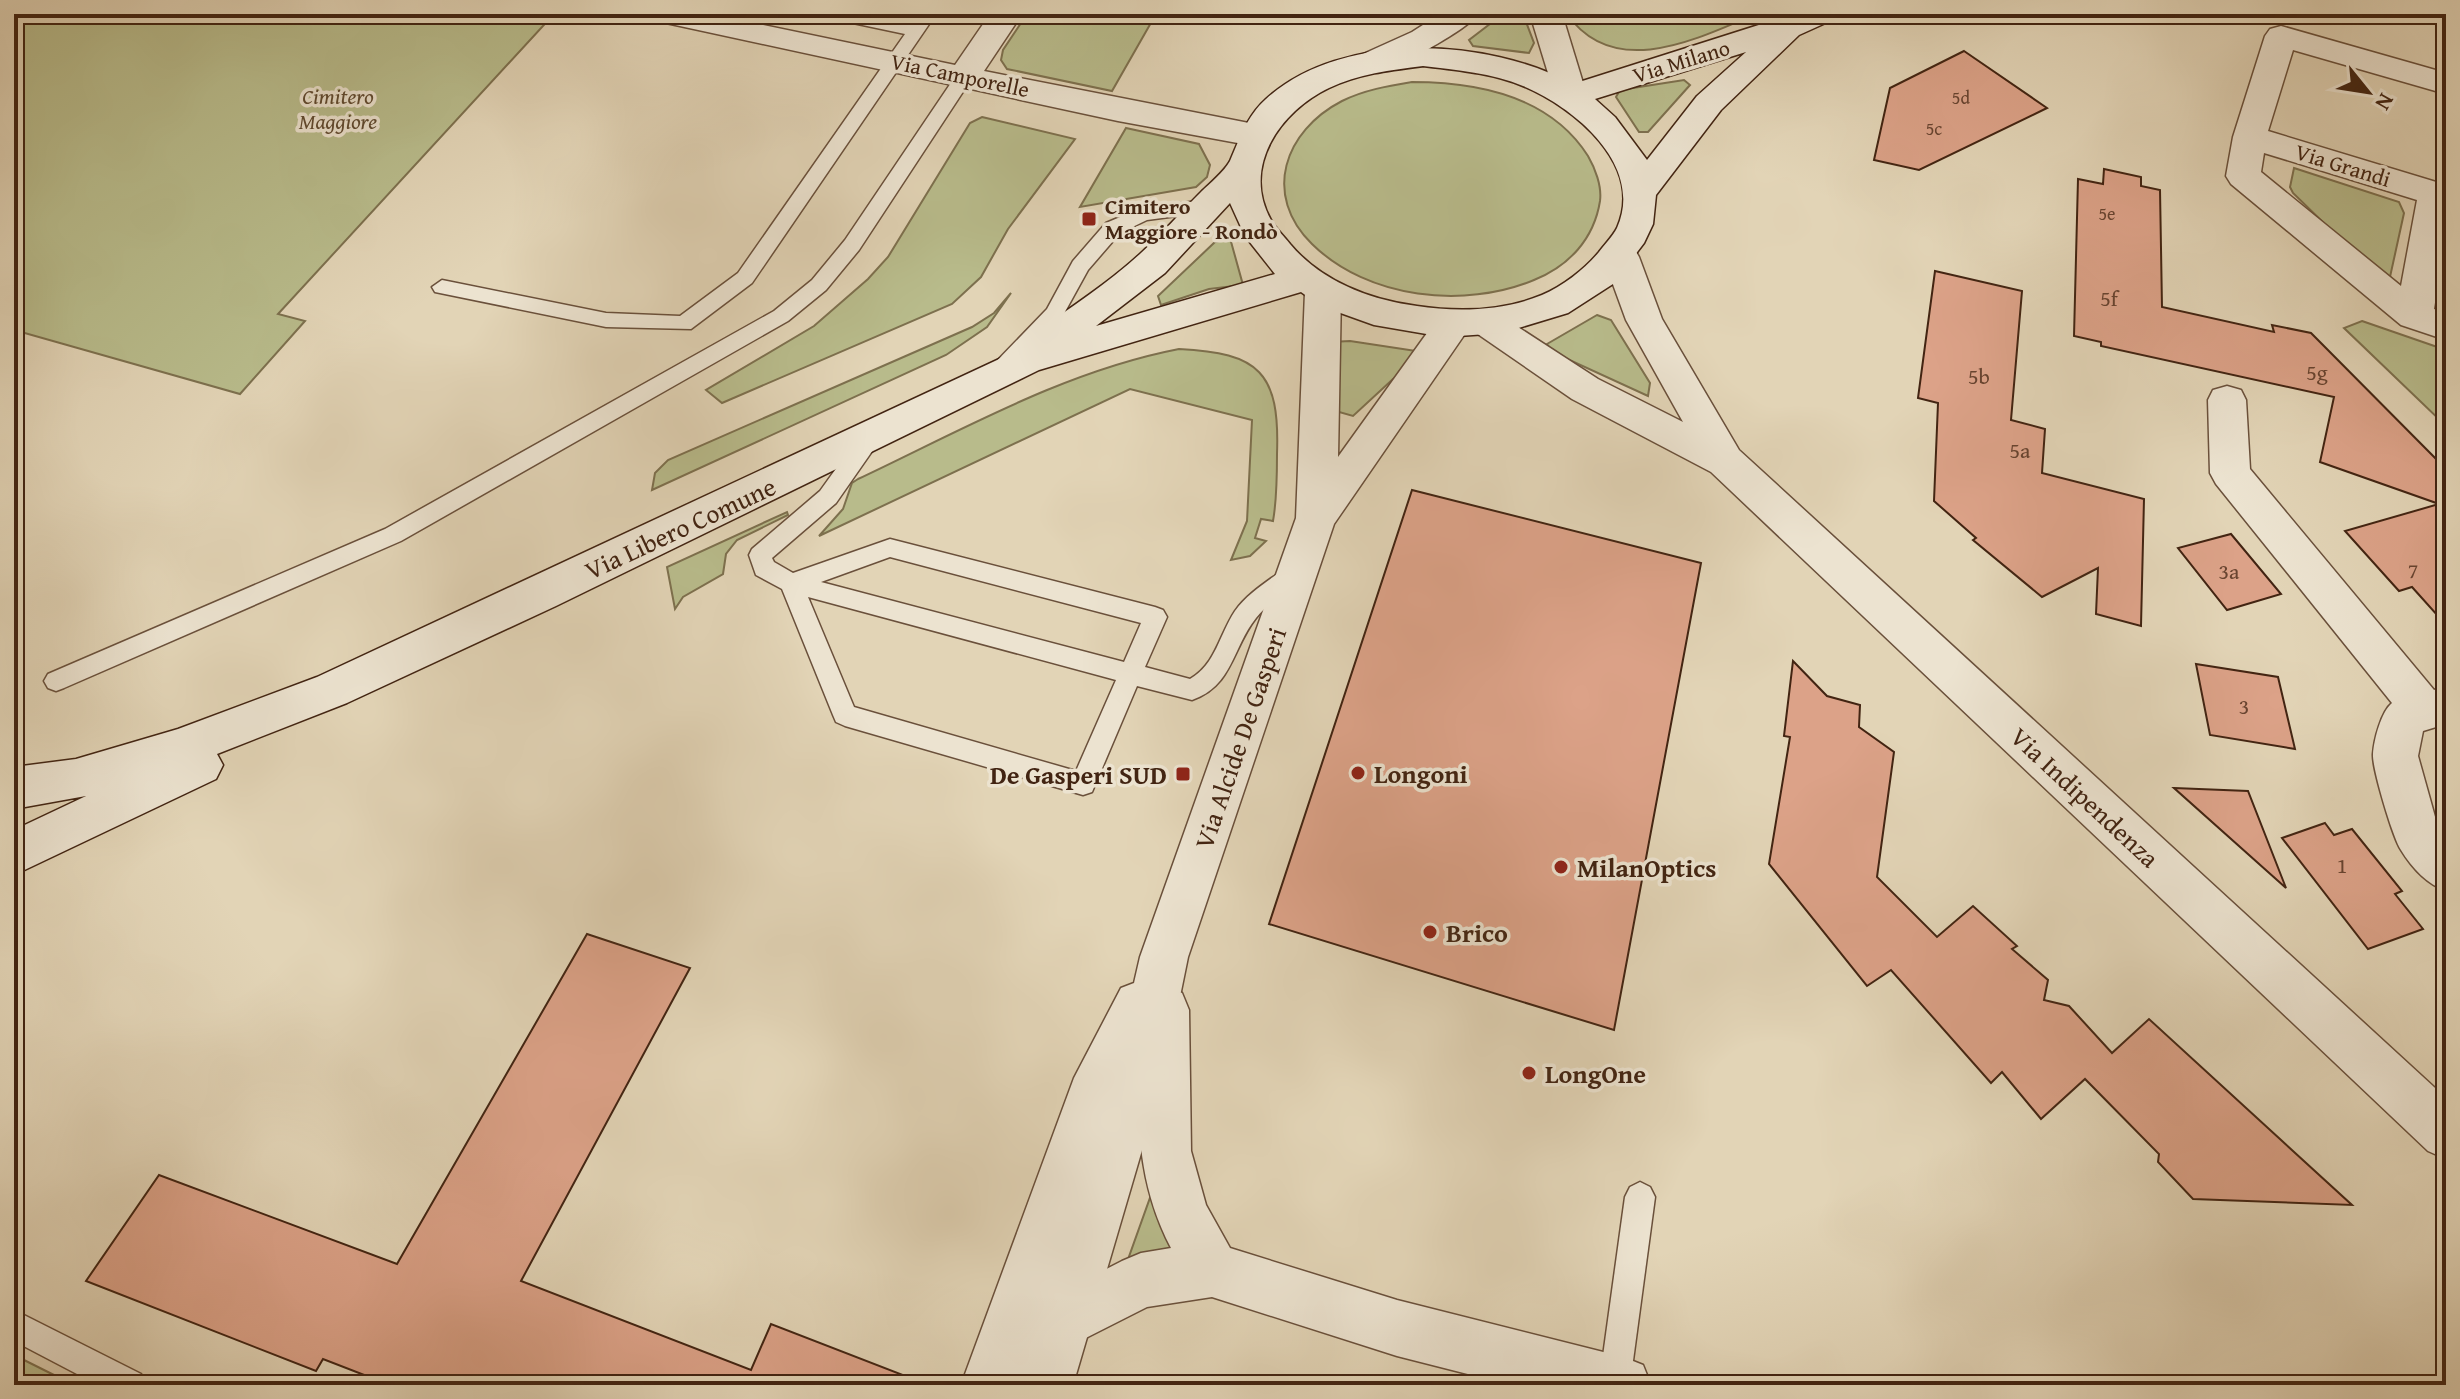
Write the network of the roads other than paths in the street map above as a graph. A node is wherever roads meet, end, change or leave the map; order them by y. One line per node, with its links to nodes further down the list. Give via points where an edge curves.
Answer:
1 (666, 14): 7 (street, Via Camporelle)
2 (834, 14): 9 (lane)
3 (928, 14): 9 (lane)
4 (1006, 14): 12 (street)
5 (1462, 14): 11 (street)
6 (1546, 14): 14 (street)
7 (741, 21): 10 (street, Via Camporelle)
8 (1805, 21): 14 (street, Via Milano); 18 (street, Via Milano, via 1709,103)
9 (916, 31): 10 (lane)
10 (895, 61): 12 (street, Via Camporelle); 23 (lane, via 745,278 684,324 606,320)
11 (1372, 62): 14 (street, via 1423,56 1476,61 1526,74); 15 (street, via 1334,72 1301,89)
12 (965, 75): 15 (street, Via Camporelle); 34 (lane, via 852,245 819,285 781,316 393,535)
13 (2446, 84): 16 (street, via 2281,36)
14 (1571, 96): 18 (street, via 1605,123 1629,156)
15 (1254, 135): 17 (street)
16 (2250, 137): 19 (street, Via Grandi); 24 (street, via 2243,176)
17 (1243, 169): 20 (street, Via Libero Comune); 22 (street, via 1247,208 1267,245)
18 (1640, 192): 21 (street, via 1636,225)
19 (2441, 196): 24 (street, Via Grandi)
20 (1208, 206): 26 (street, Via Libero Comune, via 1152,264); 26 (lane, via 1144,214 1113,228 1080,266 1054,314)
21 (1621, 257): 25 (street, via 1588,288 1541,311); 29 (street, Via Indipendenza, via 1644,320)
22 (1313, 286): 25 (street, via 1384,315); 26 (street, Via Libero Comune); 30 (street, Via Alcide De Gasperi)
23 (442, 287)
24 (2430, 321)
25 (1469, 324): 29 (street, Via Indipendenza); 30 (street, Via Alcide De Gasperi)
26 (1011, 367): 28 (street, Via Libero Comune)
27 (2227, 400): 36 (street, via 2230,473)
28 (871, 437): 32 (lane, via 828,497 760,555 764,568); 35 (street, Via Libero Comune)
29 (1725, 461): 41 (street, Via Indipendenza)
30 (1316, 518): 31 (street, Via Alcide De Gasperi)
31 (1298, 571): 33 (lane, via 1248,611 1207,683 1192,690); 40 (street, Via Alcide De Gasperi)
32 (791, 583): 33 (lane); 33 (lane, via 890,548 1155,617); 33 (lane, via 845,715 1083,784)
33 (1131, 673)
34 (56, 681)
35 (332, 690): 37 (street, Via Libero Comune, via 180,748 76,779); 38 (street, Via Libero Comune, via 189,771)
36 (2435, 708): 39 (street, via 2404,718 2395,756 2417,835)
37 (14, 788)
38 (14, 853)
39 (2446, 869)
40 (1164, 957): 43 (street, via 1165,1151 1182,1214); 44 (street, Via Alcide De Gasperi, via 1138,1075); 48 (street, Via Alcide De Gasperi, via 1100,1078)
41 (2439, 1114)
42 (1640, 1197): 46 (lane)
43 (1212, 1270): 44 (street, via 1141,1280); 46 (street, via 1397,1328)
44 (1068, 1319): 49 (street, Via Alcide De Gasperi)
45 (14, 1325): 47 (lane)
46 (1618, 1384)
47 (130, 1385)
48 (989, 1385)
49 (1045, 1385)

